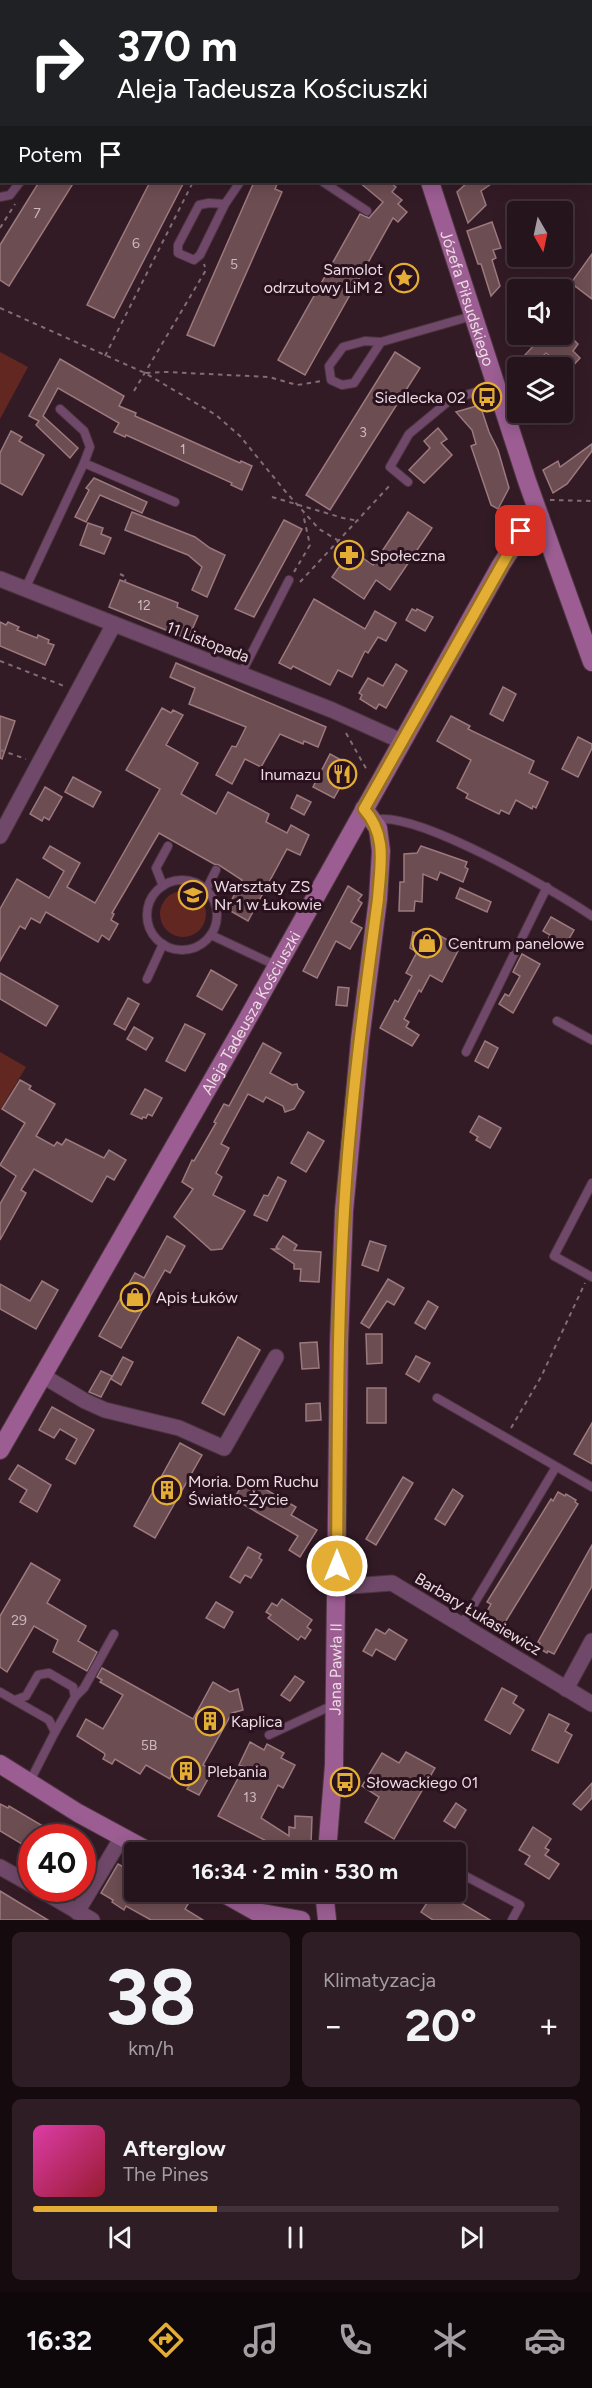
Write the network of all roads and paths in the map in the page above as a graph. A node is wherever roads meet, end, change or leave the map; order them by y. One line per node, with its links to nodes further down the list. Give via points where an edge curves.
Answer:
1 (19, 183): 6 (lane, via 10,195)
2 (192, 183): 13 (path)
3 (239, 183): 7 (lane)
4 (325, 183): 8 (lane)
5 (430, 183): 11 (street, Józefa Piłsudskiego)
6 (0, 197)
7 (225, 204): 9 (lane); 9 (lane, via 199,206 178,246 178,253 186,258 194,260)
8 (367, 211)
9 (200, 255): 14 (path, via 206,270)
10 (0, 308): 13 (path)
11 (474, 316): 12 (lane); 16 (street, Józefa Piłsudskiego)
12 (381, 342): 15 (lane, via 354,383 342,385); 15 (lane, via 365,341 343,347 330,366)
13 (105, 356): 14 (path)
14 (145, 373): 15 (path, via 269,377 297,385); 17 (path); 26 (path, via 216,415 240,436)
15 (331, 380)
16 (496, 385): 21 (lane, via 450,400 409,434 390,467); 28 (street, Józefa Piłsudskiego)
17 (134, 391)
18 (60, 409): 19 (lane, via 84,431 90,447)
19 (84, 463): 25 (lane); 35 (lane)
20 (392, 482): 29 (path)
21 (408, 482)
22 (272, 497): 26 (path)
23 (548, 500): 24 (path)
24 (592, 501)
25 (176, 502)
26 (296, 503): 27 (path); 29 (path)
27 (303, 511): 30 (path, via 319,529); 33 (path, via 310,545)
28 (540, 517): 38 (street, Józefa Piłsudskiego); 42 (street, Aleja Tadeusza Kościuszki, via 529,521 521,531)
29 (359, 520): 30 (path)
30 (339, 541): 33 (path, via 298,583)
31 (120, 574): 34 (path, via 126,577)
32 (0, 579): 35 (street, 11 Listopada)
33 (289, 580): 39 (lane)
34 (125, 582)
35 (25, 589): 36 (street, 11 Listopada)
36 (114, 624): 39 (street, 11 Listopada); 47 (street)
37 (0, 661): 40 (path)
38 (592, 662)
39 (241, 674): 42 (street, 11 Listopada)
40 (71, 689)
41 (342, 725): 45 (path, via 365,771)
42 (401, 741): 45 (street, Aleja Tadeusza Kościuszki)
43 (0, 750): 44 (path)
44 (32, 761)
45 (381, 780): 46 (street, Aleja Tadeusza Kościuszki)
46 (369, 815): 51 (lane, via 417,826); 56 (street, Aleja Tadeusza Kościuszki); 70 (street, Jana Pawła II, via 378,828 381,851 343,1232)
47 (0, 836)
48 (168, 846): 50 (lane, via 156,868)
49 (216, 870): 52 (lane)
50 (162, 886): 52 (lane, via 189,880); 55 (lane, via 148,908 148,922)
51 (547, 887): 53 (lane); 60 (lane)
52 (206, 890): 54 (lane, via 216,909)
53 (592, 916)
54 (211, 935): 55 (lane, via 197,947 180,950); 56 (lane)
55 (163, 944): 57 (lane)
56 (277, 966): 64 (street, Aleja Tadeusza Kościuszki)
57 (147, 979)
58 (557, 1021): 59 (lane)
59 (592, 1040)
60 (466, 1052)
61 (592, 1183): 62 (lane, via 554,1256)
62 (590, 1276): 66 (path, via 541,1377)
63 (276, 1357): 64 (street, via 224,1448 178,1428 105,1410)
64 (43, 1376): 67 (street, Aleja Tadeusza Kościuszki)
65 (437, 1398): 66 (lane)
66 (505, 1438): 68 (lane)
67 (0, 1450)
68 (556, 1467): 69 (lane); 71 (lane)
69 (592, 1487)
70 (337, 1587): 71 (street, Barbary Łukasiewicz, via 392,1583); 79 (street, Jana Pawła II)
71 (462, 1624): 74 (street, Barbary Łukasiewicz)
72 (114, 1634): 77 (lane)
73 (592, 1641): 74 (street)
74 (566, 1689): 80 (street, Barbary Łukasiewicz)
75 (0, 1692): 78 (lane)
76 (26, 1696): 77 (lane, via 38,1675 49,1673 73,1687); 78 (lane); 81 (lane)
77 (75, 1697): 83 (lane)
78 (15, 1700): 81 (lane)
79 (335, 1704): 85 (lane); 90 (street, Jana Pawła II)
80 (592, 1704)
81 (27, 1707): 82 (lane)
82 (49, 1720): 83 (lane); 84 (lane)
83 (62, 1720): 84 (lane)
84 (55, 1732): 87 (lane)
85 (269, 1735)
86 (0, 1764): 87 (street)
87 (29, 1783): 88 (street)
88 (122, 1837): 89 (street); 97 (street)
89 (131, 1842)
90 (328, 1842)
91 (0, 1867): 93 (street)
92 (466, 1875): 102 (lane, via 520,1905)
93 (18, 1877)
94 (56, 1902): 97 (street)
95 (238, 1902): 98 (street)
96 (326, 1902): 101 (street)
97 (72, 1914): 99 (street)
98 (264, 1918): 100 (street)
99 (92, 1920)
100 (301, 1920)
101 (329, 1920)
102 (512, 1920)

